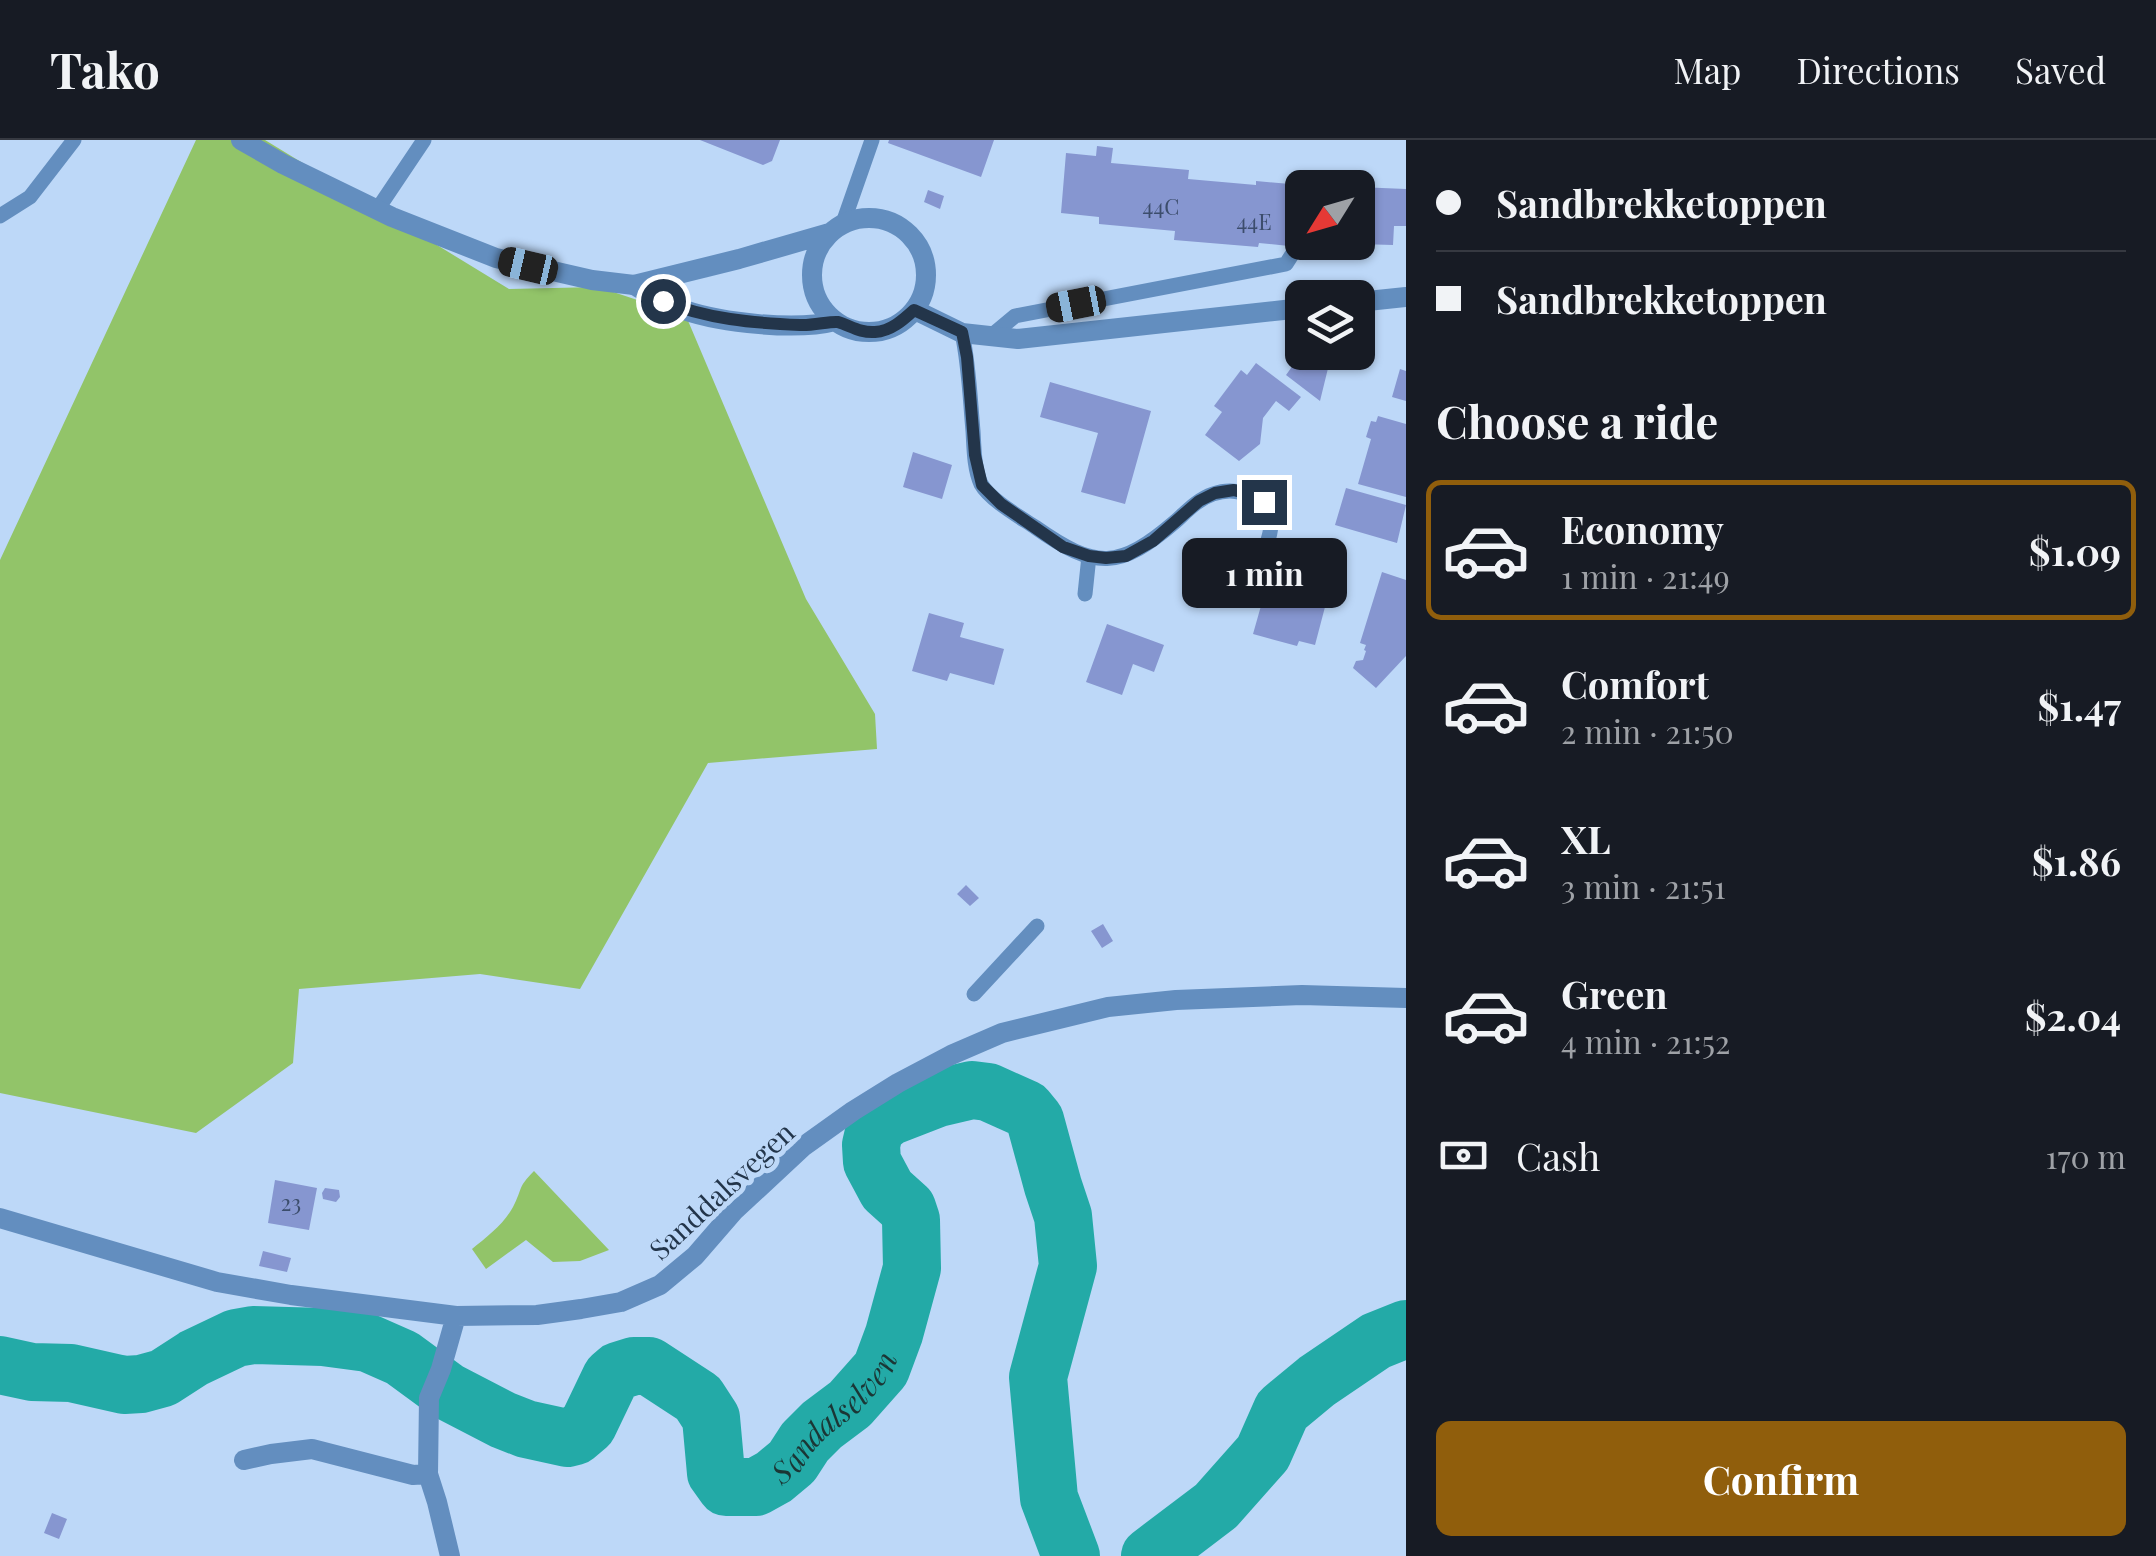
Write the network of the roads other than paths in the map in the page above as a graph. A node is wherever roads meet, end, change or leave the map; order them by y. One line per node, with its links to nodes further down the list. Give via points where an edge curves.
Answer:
1 (74, 140): 6 (lane, via 30,197)
2 (241, 140): 5 (street)
3 (424, 140): 5 (lane)
4 (872, 140): 7 (lane)
5 (378, 210): 9 (street, via 496,258)
6 (0, 216)
7 (836, 228): 9 (street); 12 (street, via 864,218 906,230 926,268); 14 (street, via 819,246 812,278 815,295)
8 (1289, 260): 16 (lane, via 1014,316)
9 (634, 285): 14 (street, via 686,310 730,319 815,326)
10 (1406, 297): 11 (street)
11 (1375, 301)
12 (914, 310): 14 (street, via 877,332); 15 (street)
13 (1285, 310): 16 (street, via 1018,340)
14 (835, 321)
15 (962, 332): 16 (street); 17 (lane, via 982,485 1063,547)
16 (991, 336)
17 (1089, 556): 18 (lane, via 1136,552 1199,501 1234,490 1258,497 1270,512); 19 (lane)
18 (1262, 559)
19 (1085, 594)
20 (1036, 926): 21 (lane)
21 (974, 994)
22 (1406, 998): 24 (street, Sanddalsvegen, via 1176,1000 1108,1007 1002,1033 898,1084 816,1138 660,1285 621,1302 552,1313)
23 (0, 1218): 24 (street, Sanddalsvegen, via 217,1282)
24 (456, 1316): 26 (street, via 429,1398)
25 (244, 1460): 26 (street, via 312,1450)
26 (428, 1474): 27 (street)
27 (450, 1556)

